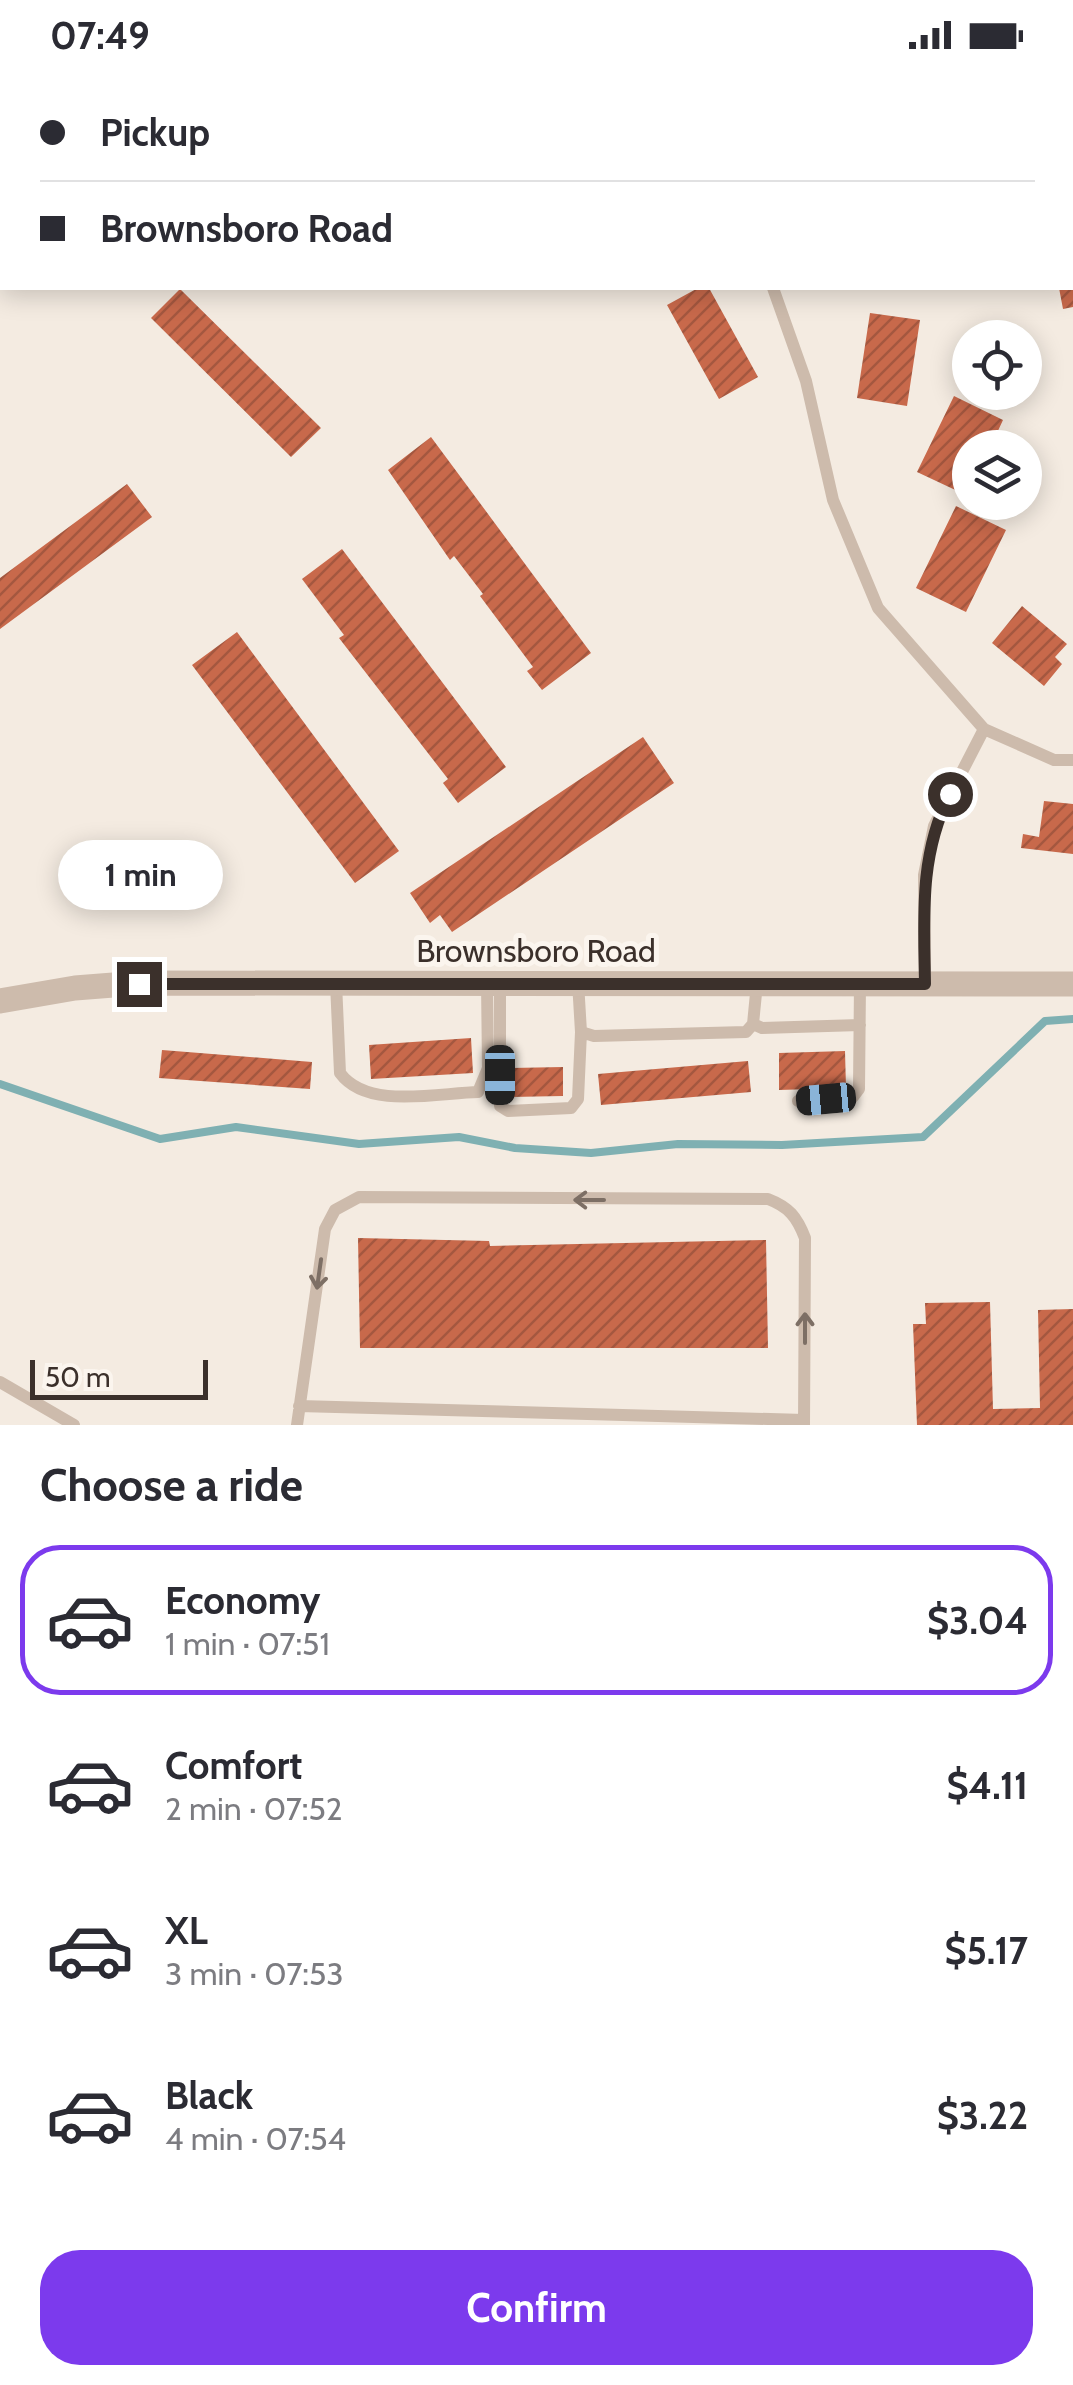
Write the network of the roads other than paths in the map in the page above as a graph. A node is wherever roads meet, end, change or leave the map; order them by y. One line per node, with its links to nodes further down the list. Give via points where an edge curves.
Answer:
1 (774, 290): 2 (lane, via 806,381 833,500 878,608)
2 (984, 729): 3 (lane, via 1054,760); 9 (lane, via 934,826 924,875)
3 (1073, 760)
4 (493, 982): 5 (street, Brownsboro Road); 6 (street, Brownsboro Road); 6 (lane, via 488,1068 478,1092 376,1095 348,1085 340,1073); 14 (lane, via 500,1106 508,1111 571,1108 578,1098)
5 (578, 982): 7 (street, Brownsboro Road); 14 (lane)
6 (336, 983): 11 (street, Brownsboro Road, via 139,984)
7 (756, 983): 8 (street, Brownsboro Road); 12 (lane)
8 (860, 984): 9 (street, Brownsboro Road); 13 (lane)
9 (925, 984): 10 (street, Brownsboro Road)
10 (1073, 984)
11 (0, 1001)
12 (753, 1024): 13 (lane); 14 (lane, via 746,1032)
13 (860, 1025): 15 (lane, via 859,1089 853,1096)
14 (581, 1032)
15 (798, 1101)
16 (0, 1382): 19 (lane)
17 (299, 1406): 18 (lane); 18 (lane, one-way to 17, via 805,1238 798,1219 768,1200 344,1201 325,1230); 20 (lane)
18 (804, 1423)
19 (74, 1425)
20 (296, 1425)

